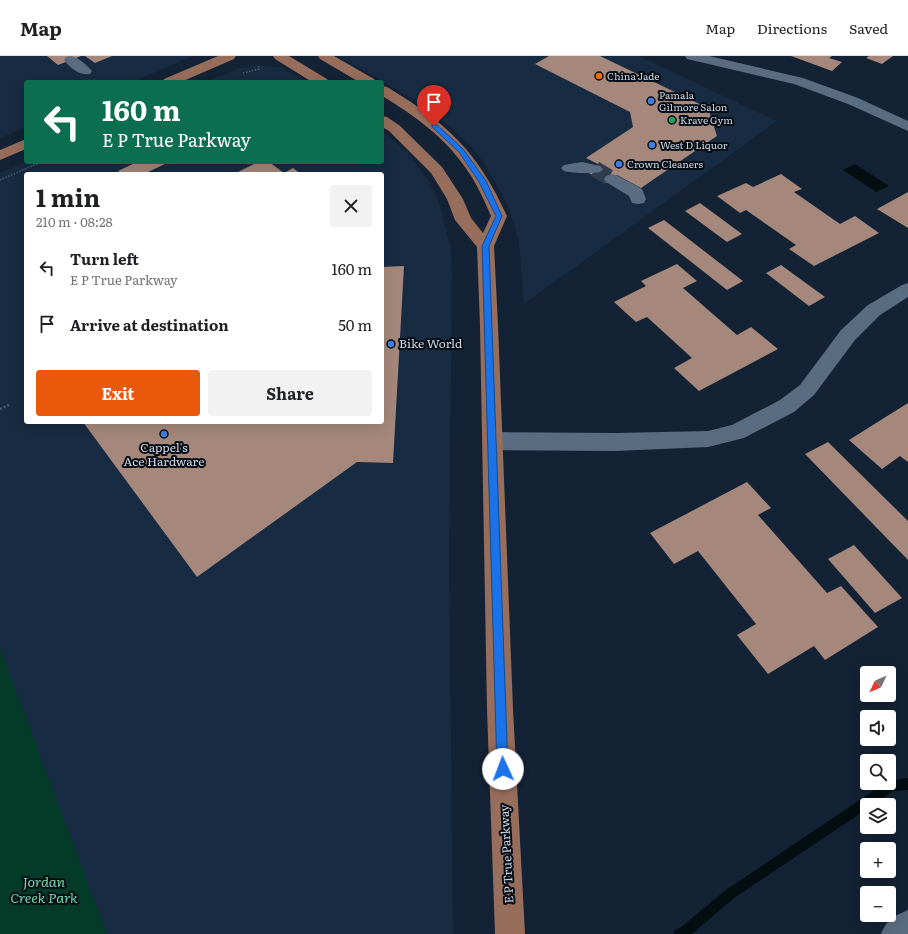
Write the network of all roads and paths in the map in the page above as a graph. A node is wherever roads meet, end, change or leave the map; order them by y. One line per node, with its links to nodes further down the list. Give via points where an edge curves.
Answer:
1 (229, 56): 7 (main road)
2 (280, 56): 8 (main road)
3 (326, 56): 9 (main road)
4 (692, 56): 12 (lane, via 798,81 853,101)
5 (71, 60): 6 (lane)
6 (85, 71)
7 (174, 80)
8 (319, 80)
9 (366, 80)
10 (384, 91): 21 (main road, E P True Parkway, via 428,119 461,151 482,181 499,216)
11 (384, 121): 21 (main road, via 437,170 455,199 463,220)
12 (908, 127)
13 (24, 145): 14 (main road)
14 (0, 155)
15 (36, 164): 19 (path)
16 (569, 168): 17 (lane)
17 (594, 169)
18 (612, 179): 20 (lane, via 636,193)
19 (0, 180)
20 (638, 199)
21 (485, 246): 25 (main road, E P True Parkway)
22 (908, 289): 25 (lane, via 874,310 848,334 807,390 787,406 737,432 708,439 616,442)
23 (11, 404): 24 (path)
24 (0, 409)
25 (492, 441): 27 (main road, E P True Parkway)
26 (908, 925): 28 (lane)
27 (510, 934)
28 (896, 934)

